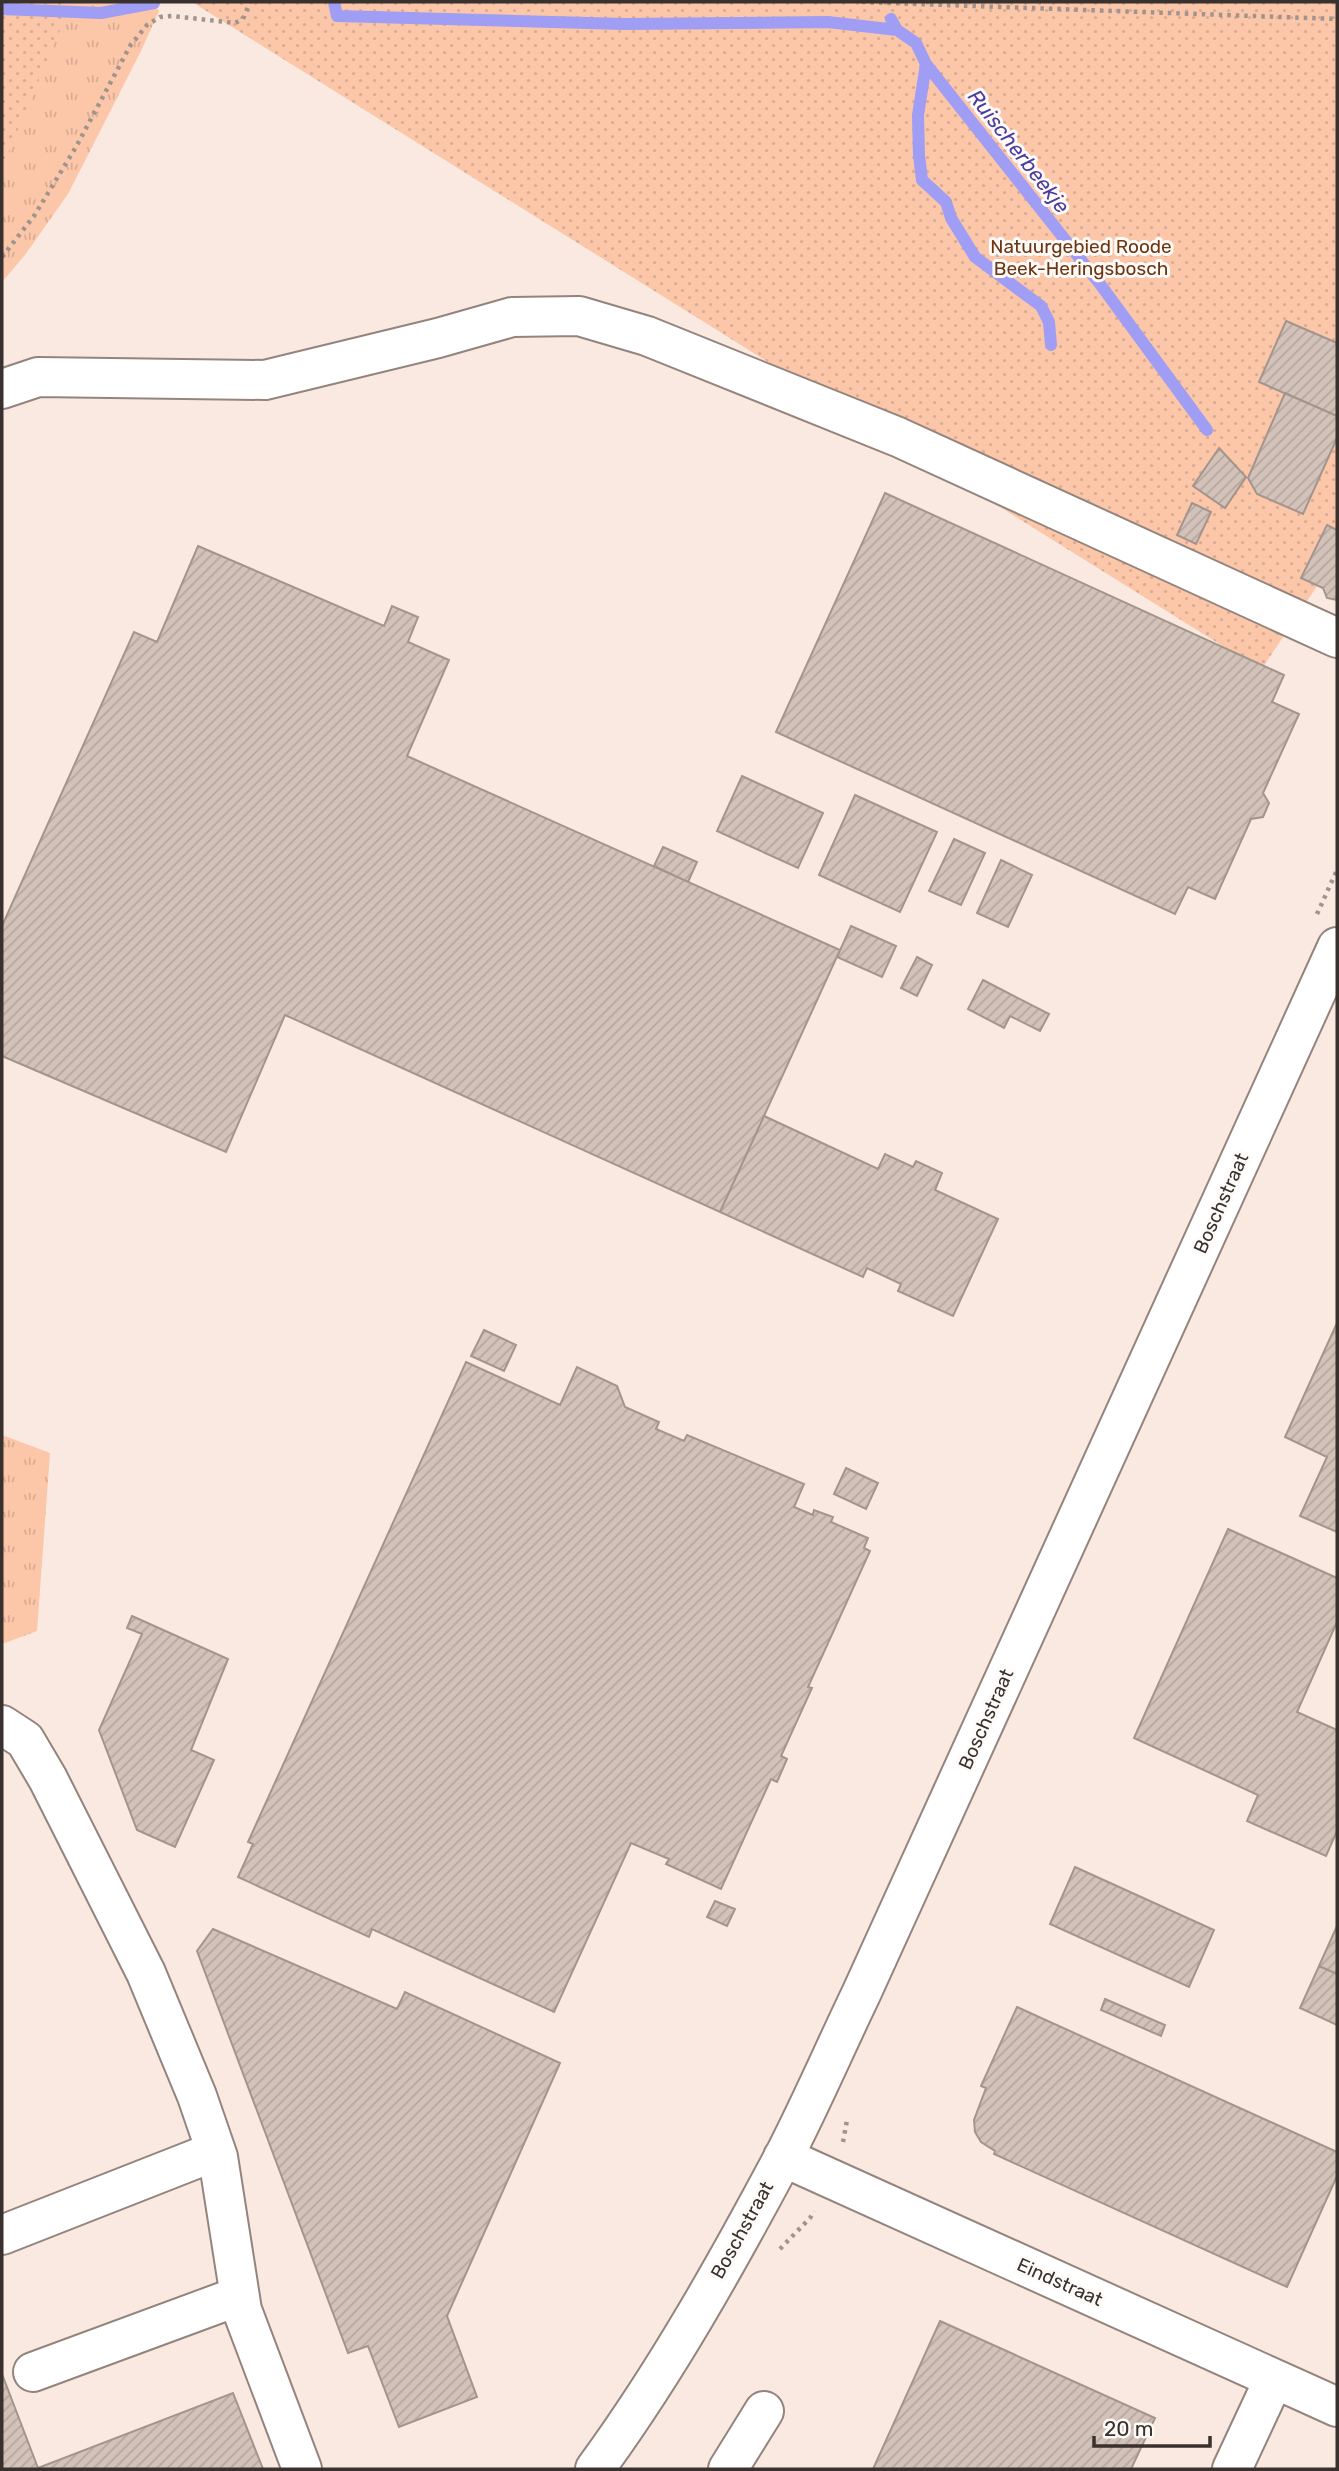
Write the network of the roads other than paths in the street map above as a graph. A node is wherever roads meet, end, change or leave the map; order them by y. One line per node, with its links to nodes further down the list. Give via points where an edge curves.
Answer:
1 (2, 389): 2 (street, via 38,377 265,380 512,317 579,316 647,336 898,437)
2 (1337, 638)
3 (1337, 947): 6 (street, Boschstraat)
4 (2, 1725): 5 (street, via 25,1740 48,1779 146,1973)
5 (216, 2151): 7 (street); 8 (street)
6 (783, 2157): 10 (street, Eindstraat); 14 (street, Boschstraat, via 674,2352)
7 (4, 2226)
8 (240, 2296): 9 (street); 13 (street)
9 (33, 2372)
10 (1274, 2379): 11 (street, Eindstraat); 16 (street)
11 (1337, 2407)
12 (764, 2412): 15 (street)
13 (302, 2469)
14 (595, 2469)
15 (728, 2469)
16 (1232, 2469)

